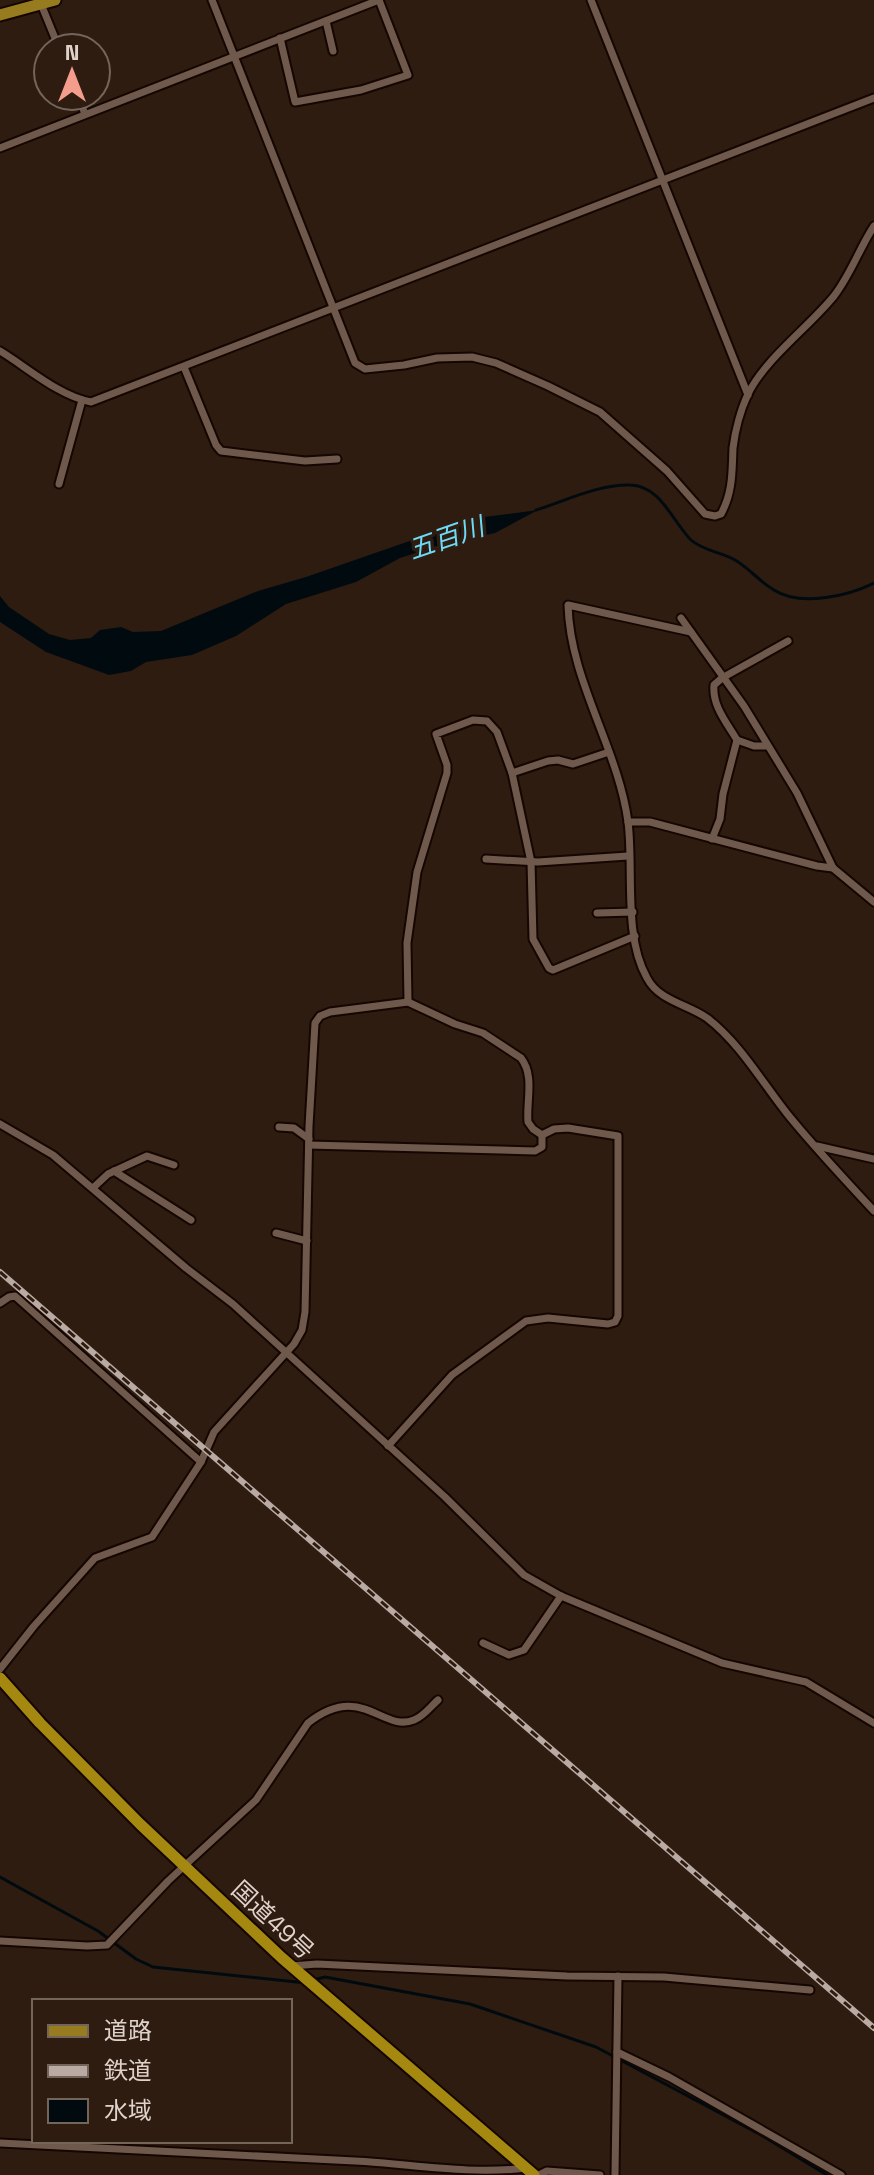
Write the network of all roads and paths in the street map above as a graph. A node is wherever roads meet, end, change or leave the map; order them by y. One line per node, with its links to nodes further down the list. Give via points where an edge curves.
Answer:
1 (55, 0): 6 (main road)
2 (212, 0): 12 (street)
3 (379, 0): 5 (street); 10 (street, via 408,75 295,102)
4 (591, 0): 16 (street)
5 (367, 2): 8 (street)
6 (41, 4): 7 (main road); 9 (street)
7 (0, 15)
8 (326, 21): 10 (street); 11 (street)
9 (52, 32)
10 (280, 38): 12 (street)
11 (333, 51)
12 (234, 57): 14 (street); 18 (street)
13 (874, 98): 16 (street)
14 (85, 114): 15 (street)
15 (0, 148)
16 (663, 180): 18 (street); 21 (street)
17 (874, 226): 21 (street, via 850,275 767,366)
18 (333, 308): 20 (street); 21 (street, via 352,357 365,369 454,356 518,373 600,412 667,471 698,508 715,516 725,507 732,482 733,446)
19 (0, 351): 22 (street)
20 (184, 367): 22 (street, via 91,402); 23 (street, via 221,451 305,461)
21 (748, 395)
22 (82, 400): 24 (street)
23 (337, 459)
24 (59, 484)
25 (681, 618): 26 (street)
26 (691, 632): 28 (street); 31 (street, via 568,605 576,658)
27 (788, 641): 28 (street)
28 (722, 678): 29 (street, via 714,685 714,698); 30 (street)
29 (737, 740): 30 (street); 34 (street)
30 (767, 746): 38 (street, via 797,793)
31 (609, 752): 32 (street, via 578,763 554,760); 33 (street)
32 (512, 773): 37 (street); 43 (street, via 497,732 487,721 473,720 436,734 446,778 417,872 407,943)
33 (628, 822): 34 (street, via 650,822); 35 (street)
34 (712, 839): 38 (street)
35 (628, 856): 37 (street); 40 (street)
36 (486, 859): 37 (street)
37 (531, 862): 42 (street, via 533,939 551,969)
38 (833, 868): 39 (street)
39 (874, 902)
40 (633, 912): 41 (street); 42 (street)
41 (597, 913)
42 (635, 936): 48 (street, via 643,971 653,987 717,1027)
43 (408, 1002): 46 (street, via 483,1033 521,1058 529,1079 528,1122); 47 (street, via 330,1012 317,1019)
44 (0, 1124): 52 (street)
45 (279, 1127): 47 (street, via 294,1128)
46 (542, 1135): 47 (street, via 542,1147 535,1151); 59 (street, via 568,1128 620,1138 616,1320 526,1321 452,1375)
47 (309, 1142): 56 (street)
48 (815, 1145): 49 (street); 53 (street)
49 (874, 1159)
50 (174, 1165): 51 (street, via 147,1156)
51 (114, 1171): 52 (street); 54 (street)
52 (94, 1187): 58 (street)
53 (874, 1211)
54 (191, 1220)
55 (276, 1233): 56 (street)
56 (307, 1241): 58 (street, via 304,1319 299,1337)
57 (0, 1303): 60 (street, via 15,1296)
58 (286, 1353): 59 (street); 60 (street, via 214,1432)
59 (388, 1446): 61 (street, via 524,1575)
60 (201, 1462): 63 (street, via 152,1537 95,1558)
61 (561, 1596): 62 (street, via 524,1650 509,1655); 66 (street, via 722,1663 806,1682)
62 (483, 1643)
63 (0, 1669)
64 (0, 1678): 67 (highway, 国道49号)
65 (438, 1700): 67 (street, via 408,1722 351,1705 317,1717 256,1800)
66 (874, 1723)
67 (185, 1866): 68 (street, via 107,1945); 69 (highway, 国道49号)
68 (0, 1941)
69 (291, 1966): 70 (street); 74 (highway, 国道49号)
70 (618, 1976): 71 (street); 72 (street)
71 (810, 1990)
72 (617, 2052): 76 (street); 77 (street)
73 (0, 2143): 74 (street)
74 (533, 2173): 75 (street)
75 (600, 2175)
76 (615, 2175)
77 (841, 2175)

